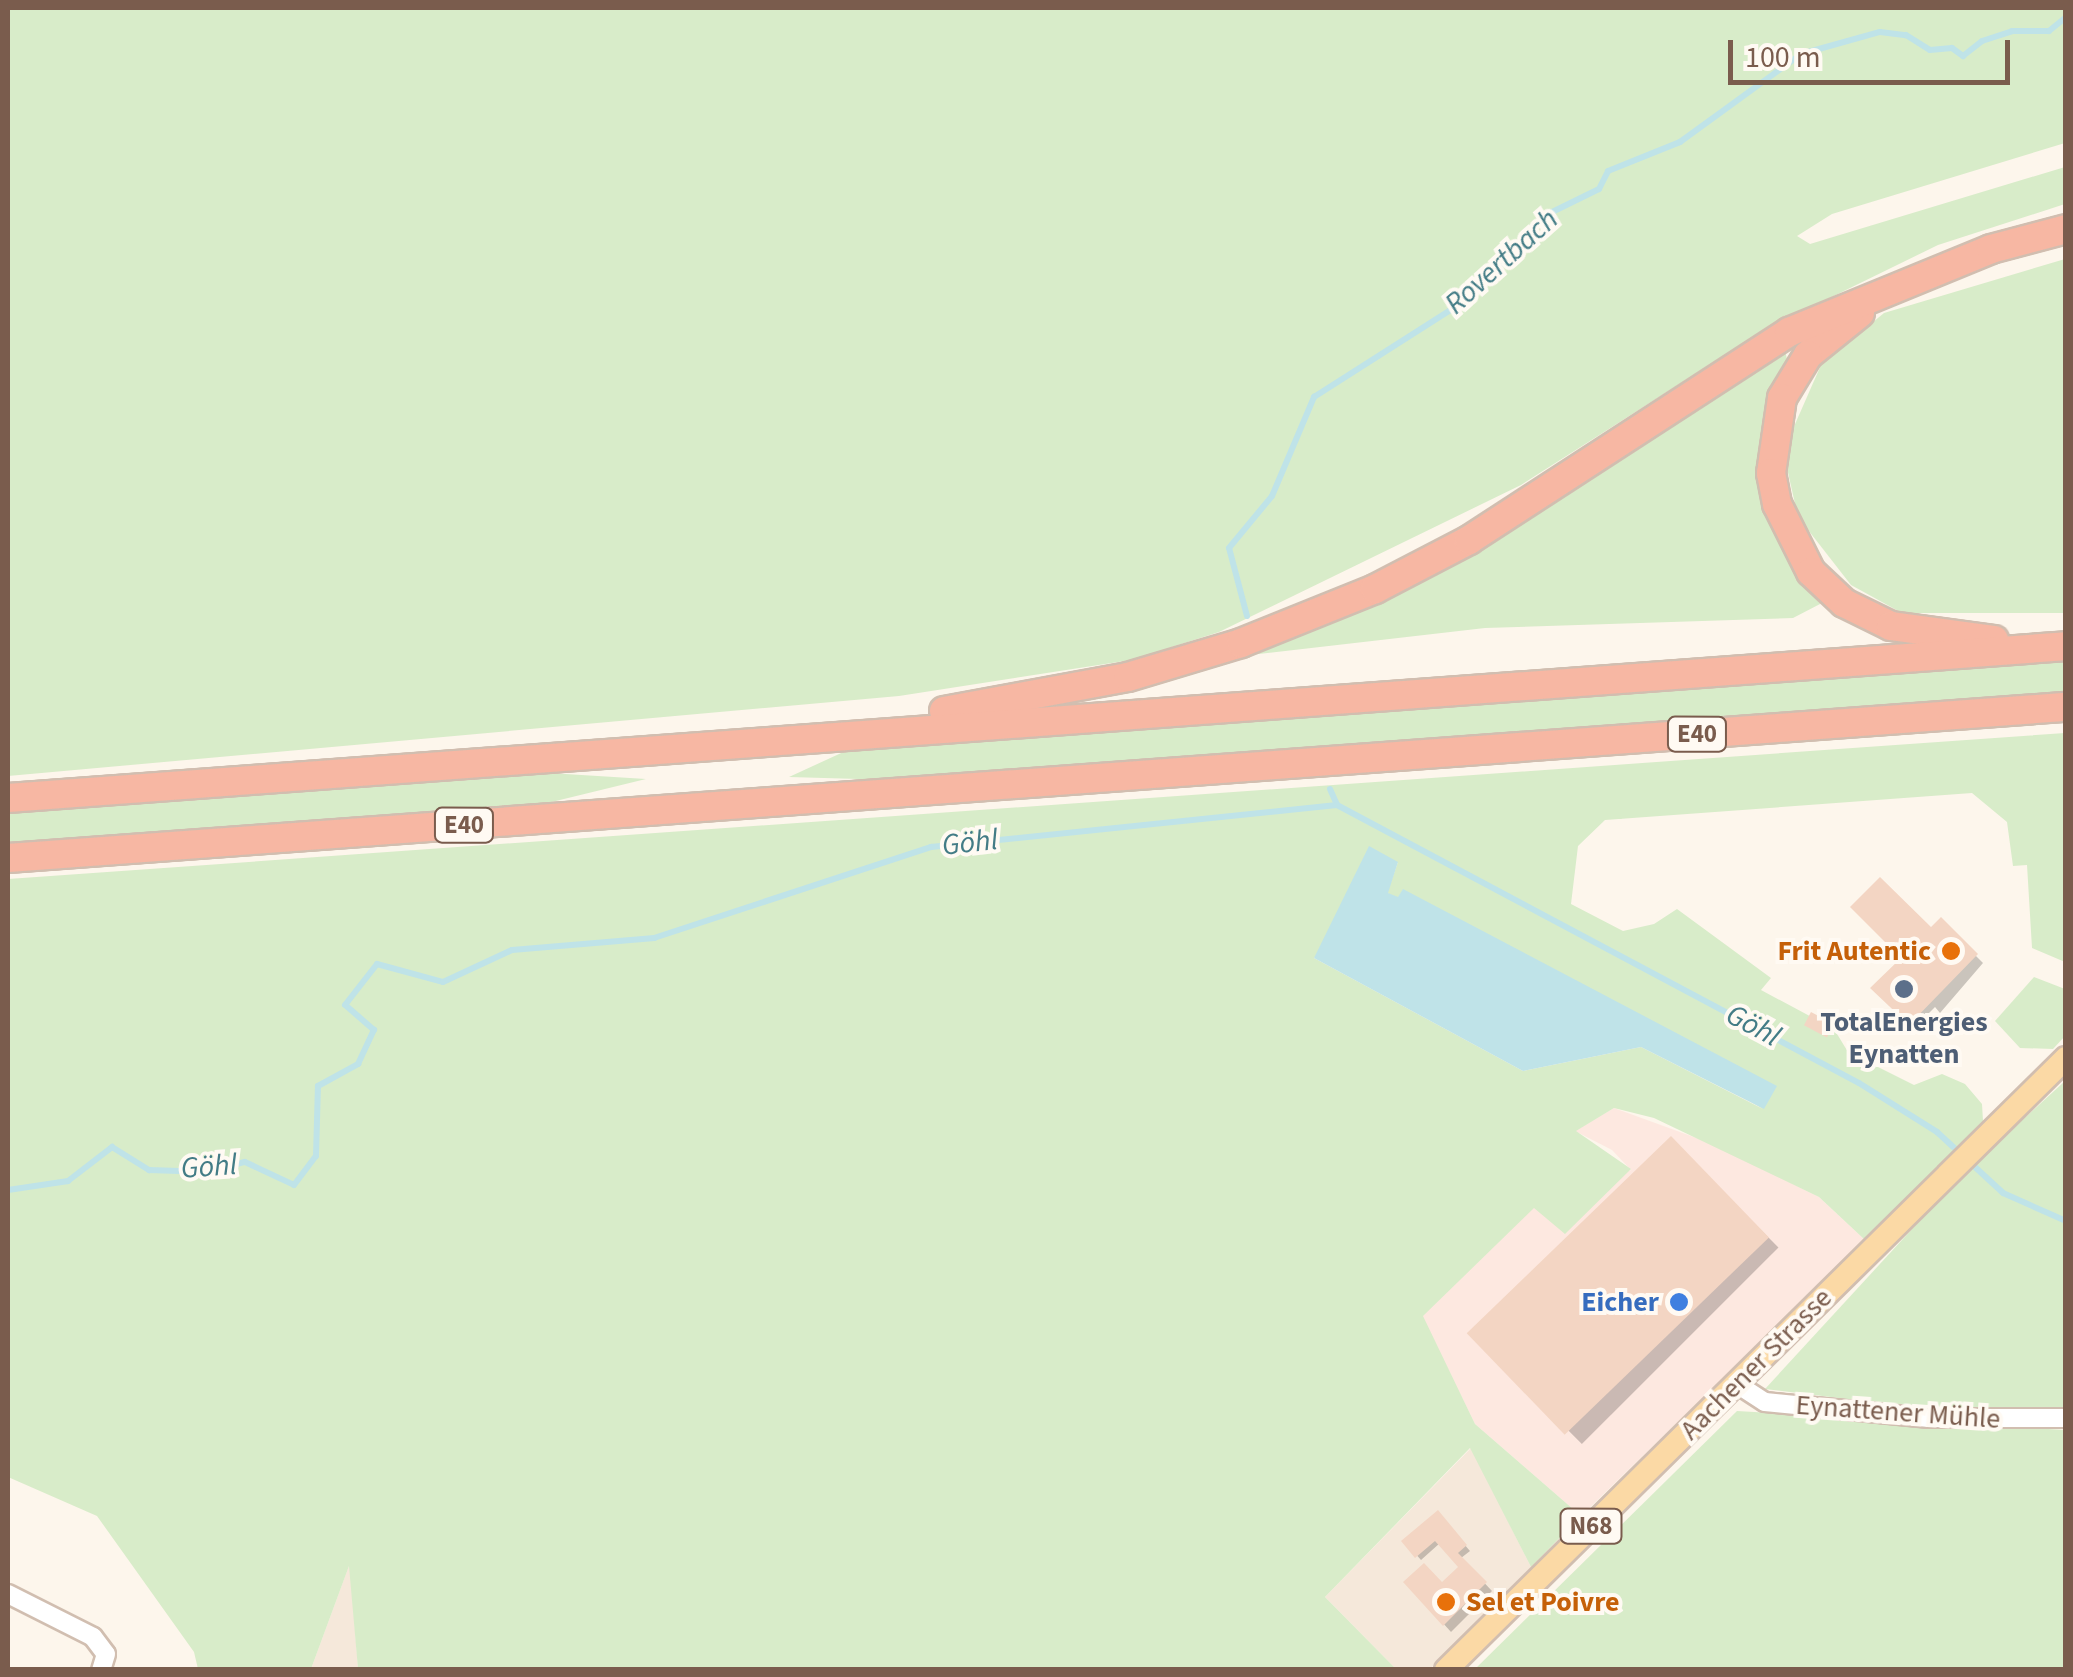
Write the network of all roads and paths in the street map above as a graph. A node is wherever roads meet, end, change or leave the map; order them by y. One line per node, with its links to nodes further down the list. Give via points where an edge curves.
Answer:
1 (2066, 228): 2 (highway, via 1991,249)
2 (1884, 293): 4 (highway, via 1808,355 1782,398 1771,473 1777,504 1811,572 1844,603 1892,626); 6 (highway, via 1789,332 1469,540 1375,589 1241,643)
3 (2066, 646): 4 (highway, E40)
4 (2024, 649): 6 (highway, E40, via 1268,704)
5 (2066, 708): 8 (highway, E40)
6 (955, 718): 7 (highway, E40, via 882,732)
7 (8, 798)
8 (8, 858)
9 (2066, 1058): 10 (main road, Aachener Strasse / N68)
10 (1737, 1384): 11 (street, Eynattener Mühle, via 1765,1402 1960,1420); 14 (main road, Aachener Strasse / N68)
11 (2066, 1418)
12 (8, 1594): 13 (street, via 94,1637 106,1654)
13 (101, 1670)
14 (1446, 1670)

